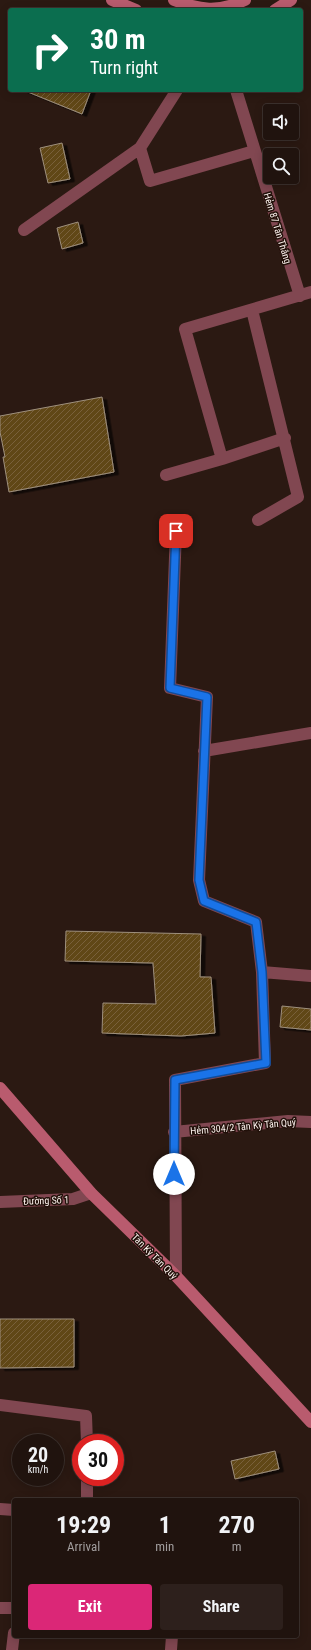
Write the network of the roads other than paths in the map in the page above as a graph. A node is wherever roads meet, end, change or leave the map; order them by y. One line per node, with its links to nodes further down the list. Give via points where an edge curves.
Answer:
1 (112, 0): 5 (main road)
2 (174, 0): 6 (main road)
3 (245, 0): 7 (main road)
4 (291, 0): 8 (main road)
5 (131, 8)
6 (200, 8)
7 (219, 8)
8 (278, 8)
9 (176, 92): 11 (street)
10 (237, 92): 12 (street, Hẻm 87 Tân Thắng)
11 (140, 148): 12 (street, via 150,181); 13 (street)
12 (254, 151): 14 (street, Hẻm 87 Tân Thắng)
13 (24, 230)
14 (305, 294): 15 (street)
15 (252, 310): 16 (street); 17 (street, via 185,329)
16 (285, 438): 17 (street); 19 (street, via 298,497)
17 (222, 459): 18 (street)
18 (166, 475)
19 (258, 520)
20 (176, 531): 22 (street, via 170,688 207,697)
21 (311, 733): 22 (street)
22 (204, 751): 23 (street, via 199,880 204,901 256,922)
23 (262, 972): 24 (street); 27 (street, via 266,1063 175,1080)
24 (311, 976)
25 (0, 1088): 28 (main road, Tân Kỳ Tân Quý)
26 (311, 1122): 27 (street, Hẻm 304/2 Tân Kỳ Tân Quý, via 288,1121)
27 (174, 1132): 30 (street)
28 (91, 1193): 29 (street, Đường Số 1, via 73,1199); 30 (main road, Tân Kỳ Tân Quý)
29 (0, 1202)
30 (176, 1276): 32 (main road, Tân Kỳ Tân Quý)
31 (0, 1405): 33 (street, via 86,1416)
32 (311, 1422)
33 (87, 1434)
34 (87, 1486): 35 (street)
35 (86, 1498)
36 (0, 1509): 37 (street)
37 (12, 1510)
38 (0, 1608): 39 (street)
39 (12, 1608)
40 (13, 1638): 42 (street)
41 (172, 1638): 43 (street)
42 (12, 1650)
43 (172, 1650)

